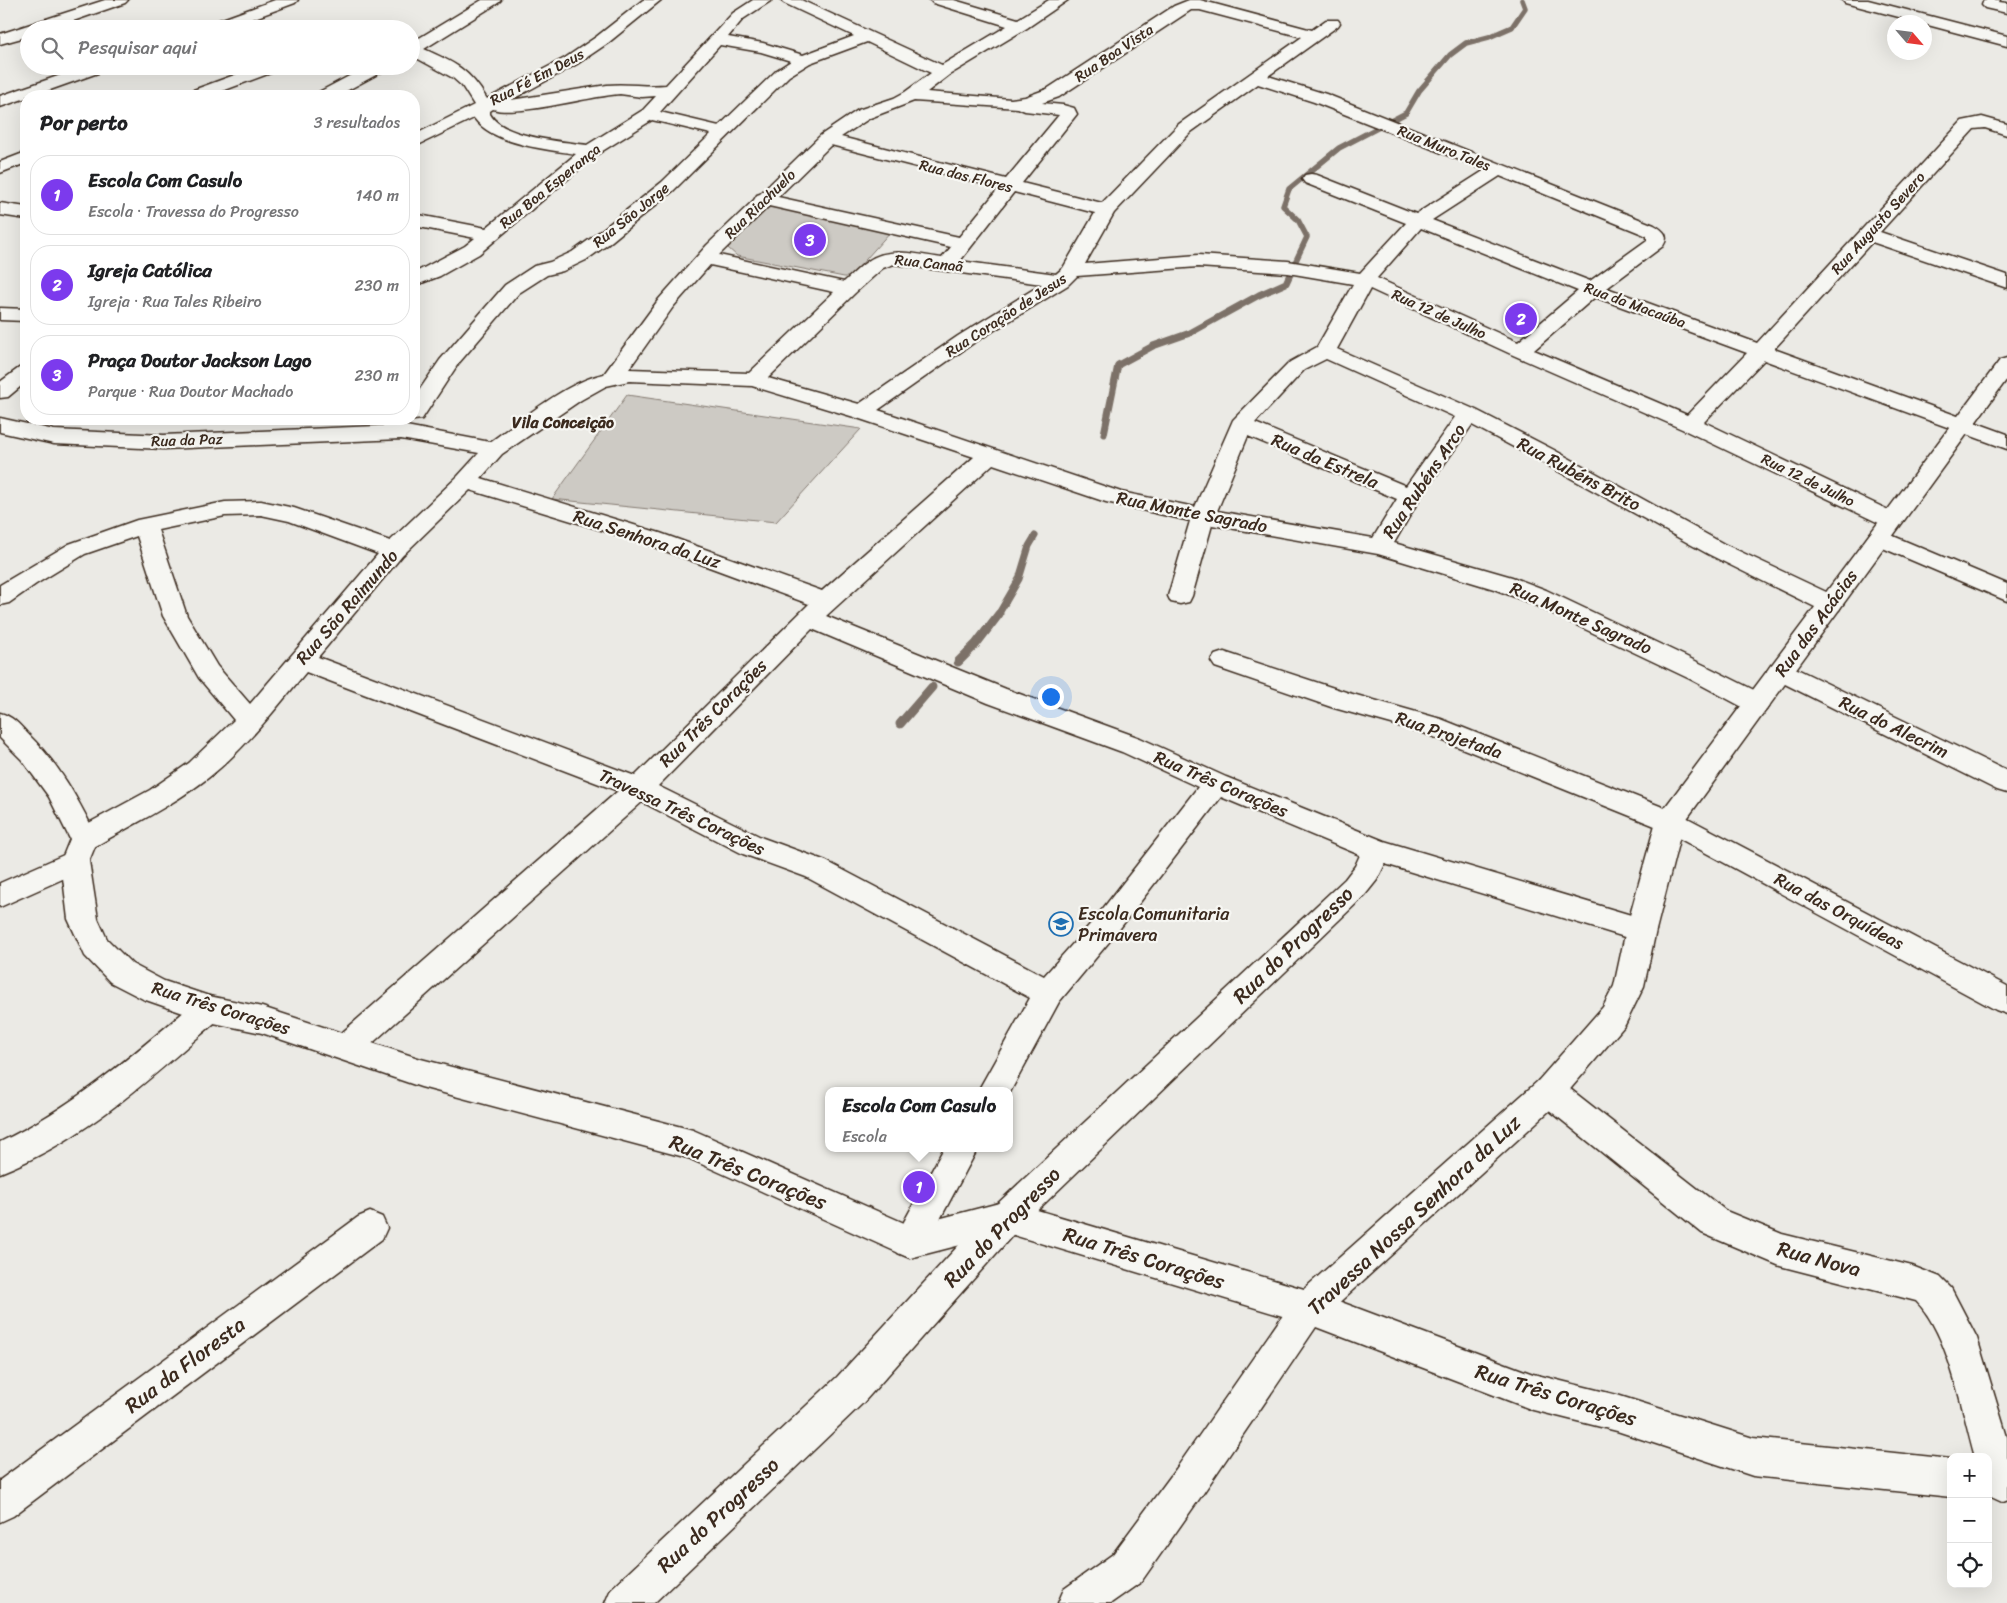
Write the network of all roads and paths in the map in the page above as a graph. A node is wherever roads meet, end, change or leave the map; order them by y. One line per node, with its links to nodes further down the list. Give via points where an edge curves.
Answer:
1 (120, 0): 14 (street)
2 (290, 0): 15 (street)
3 (493, 0): 25 (street)
4 (653, 0): 41 (street, Rua Fé Em Deus, via 571,61)
5 (764, 0): 23 (street, Rua Boa Esperança, via 738,16)
6 (789, 0): 21 (street)
7 (938, 0): 12 (street)
8 (1060, 0): 17 (street, Rua Riachuelo)
9 (1850, 0): 24 (street)
10 (1875, 0): 19 (street)
11 (1992, 0): 13 (street, via 1990,5)
12 (961, 3): 17 (street)
13 (2007, 8)
14 (61, 20)
15 (234, 20)
16 (1332, 23): 20 (street, Rua Coração de Jesus)
17 (1020, 25): 28 (street, Rua Riachuelo)
18 (20, 34): 22 (street)
19 (2007, 34)
20 (1312, 35): 32 (street, Rua Coração de Jesus); 40 (street, Rua Boa Vista, via 1200,5 1188,5 1053,92 1028,102)
21 (867, 37): 27 (street, Rua São Jorge); 28 (street)
22 (0, 40)
23 (718, 40): 27 (street); 36 (street, Rua Boa Esperança)
24 (2007, 41)
25 (420, 44)
26 (420, 53): 41 (street, via 457,72)
27 (804, 60): 44 (street, Rua São Jorge, via 783,73)
28 (943, 72): 37 (street, Rua Riachuelo)
29 (82, 75): 33 (street)
30 (251, 75): 34 (street)
31 (364, 75): 35 (street)
32 (1254, 77): 50 (street, Rua Muro Tales, via 1320,98); 55 (street, Rua Coração de Jesus, via 1185,128)
33 (46, 90)
34 (210, 90)
35 (336, 90)
36 (672, 90): 41 (street, via 607,90 526,104); 42 (street, Rua Boa Esperança)
37 (911, 96): 40 (street, Rua Boa Vista); 46 (street, Rua Riachuelo, via 864,114)
38 (20, 98): 39 (street)
39 (0, 102)
40 (1011, 104): 52 (street, via 1063,110 1068,114)
41 (483, 106): 45 (street, Rua Fé Em Deus); 47 (street, via 482,119 501,133)
42 (649, 114): 44 (street); 47 (street, Rua Boa Esperança)
43 (2007, 130): 59 (street, Rua Augusto Severo, via 1982,123 1968,125)
44 (722, 132): 80 (street, Rua São Jorge, via 668,186 580,256 541,270 512,289 450,360)
45 (420, 139)
46 (827, 139): 52 (street, Rua das Flores); 53 (street, Rua Riachuelo)
47 (590, 151): 60 (street, Rua Boa Esperança)
48 (20, 160): 49 (street)
49 (0, 168)
50 (1498, 170): 58 (street); 69 (street, Rua Muro Tales, via 1656,234 1656,242)
51 (1311, 179): 58 (street, Rua da Macaúba)
52 (1010, 187): 55 (street, Rua das Flores); 61 (street)
53 (763, 200): 61 (street); 62 (street, Rua Riachuelo)
54 (0, 209): 56 (street)
55 (1106, 210): 64 (street, Rua Coração de Jesus)
56 (20, 212)
57 (420, 221): 60 (street)
58 (1417, 221): 66 (street); 69 (street, Rua da Macaúba)
59 (1868, 234): 67 (street); 74 (street, Rua Augusto Severo)
60 (491, 235): 65 (street, Rua Boa Esperança, via 454,261)
61 (964, 244): 63 (street)
62 (706, 258): 68 (street); 77 (street, Rua Riachuelo, via 666,303)
63 (947, 264): 64 (street, Rua Canaã); 68 (street, Rua Canaã, via 891,258 876,264)
64 (1066, 276): 66 (street, Rua 12 de Julho, via 1198,261 1297,269); 81 (street, Rua Coração de Jesus, via 965,340)
65 (420, 277)
66 (1364, 280): 72 (street); 73 (street, Rua 12 de Julho)
67 (2007, 282)
68 (848, 289): 78 (street, Rua Canaã)
69 (1592, 289): 73 (street); 74 (street, Rua da Macaúba)
70 (0, 314): 71 (street)
71 (20, 316)
72 (1325, 351): 82 (street, Rua Rubéns Brito); 86 (street, via 1297,366)
73 (1520, 351): 84 (street, Rua 12 de Julho)
74 (1762, 351): 84 (street, Rua Augusto Severo); 87 (street, Rua da Macaúba)
75 (2007, 364): 87 (street, Rua das Acácias)
76 (20, 377): 79 (street)
77 (612, 377): 78 (street, Rua Monte Sagrado, via 646,374); 89 (street, Rua São Raimundo, via 573,395)
78 (754, 380): 81 (street, Rua Monte Sagrado)
79 (0, 392)
80 (420, 405)
81 (862, 412): 90 (street, Rua Monte Sagrado)
82 (1468, 415): 92 (street, Rua Rubéns Arco); 101 (street, Rua Rubéns Brito, via 1716,549)
83 (0, 424): 85 (street, Rua da Paz, via 54,437 155,442)
84 (1690, 424): 95 (street, Rua 12 de Julho)
85 (406, 425): 89 (street, Rua da Paz)
86 (1241, 425): 92 (street, Rua da Estrela); 93 (street)
87 (1962, 425): 88 (street, Rua da Macaúba); 95 (street, Rua das Acácias)
88 (2007, 442)
89 (494, 449): 91 (street, Rua São Raimundo)
90 (990, 454): 93 (street, Rua Monte Sagrado, via 1114,497); 102 (street, Rua Três Corações)
91 (466, 481): 97 (street, Rua São Raimundo); 102 (street, Rua Senhora da Luz, via 652,538)
92 (1410, 496): 96 (street, Rua Rubéns Arco)
93 (1203, 516): 96 (street, Rua Monte Sagrado); 99 (street)
94 (145, 525): 97 (street, via 225,509 261,508 294,515); 100 (street, via 77,549); 107 (street, via 175,616 208,672)
95 (1885, 529): 98 (street, Rua 12 de Julho); 101 (street, Rua das Acácias)
96 (1380, 547): 106 (street, Rua Monte Sagrado, via 1537,596)
97 (394, 551): 103 (street, Rua São Raimundo)
98 (2007, 593)
99 (1180, 596)
100 (0, 597)
101 (1830, 604): 105 (street, Rua das Acácias)
102 (817, 609): 110 (street, Rua Três Corações, via 997,696 1131,745); 111 (street, Rua Três Corações)
103 (302, 660): 107 (street, Rua São Raimundo); 111 (street, Travessa Três Corações)
104 (1224, 661): 112 (street, Rua Projetada, via 1334,698 1432,726)
105 (1780, 671): 106 (street, Rua das Acácias); 109 (street, Rua do Alecrim)
106 (1757, 703): 112 (street, Rua das Acácias)
107 (250, 721): 113 (street, Rua São Raimundo, via 199,770)
108 (0, 722): 113 (street, Rua Três Corações, via 31,753 60,791)
109 (2007, 783)
110 (1216, 784): 114 (street, Rua Três Corações); 117 (street, via 1110,921)
111 (639, 788): 117 (street, Travessa Três Corações, via 753,846 816,869); 120 (street, Rua Três Corações)
112 (1670, 820): 116 (street, Travessa Nossa Senhora da Luz); 118 (street, Rua das Orquídeas)
113 (79, 850): 115 (street, Rua São Raimundo); 119 (street, Rua Três Corações, via 82,919 96,947 120,974 154,990)
114 (1376, 850): 116 (street, Rua Três Corações); 125 (street, Rua do Progresso, via 1367,872 1355,887)
115 (0, 896)
116 (1641, 930): 122 (street, Travessa Nossa Senhora da Luz, via 1629,986 1614,1016)
117 (1048, 993): 121 (street)
118 (2007, 1001)
119 (210, 1008): 120 (street, Rua Três Corações, via 262,1020); 124 (street, via 88,1106 26,1147)
120 (348, 1047): 127 (street, Rua Três Corações, via 421,1073 693,1145)
121 (996, 1087)
122 (1549, 1091): 128 (street, Travessa Nossa Senhora da Luz); 130 (street, Rua Nova, via 1714,1222 1780,1250 1928,1289 1939,1300 1959,1338)
123 (960, 1152): 127 (street)
124 (0, 1158)
125 (1007, 1217): 127 (street); 128 (street, Rua Três Corações); 132 (street, Rua do Progresso, via 850,1390)
126 (370, 1228): 131 (street, Rua da Floresta)
127 (910, 1242)
128 (1309, 1307): 129 (street, Rua Três Corações, via 1533,1392 1617,1413 1753,1457); 133 (street, Travessa Nossa Senhora da Luz, via 1127,1568)
129 (1947, 1478)
130 (1999, 1483)
131 (0, 1503)
132 (625, 1603)
133 (1078, 1603)

